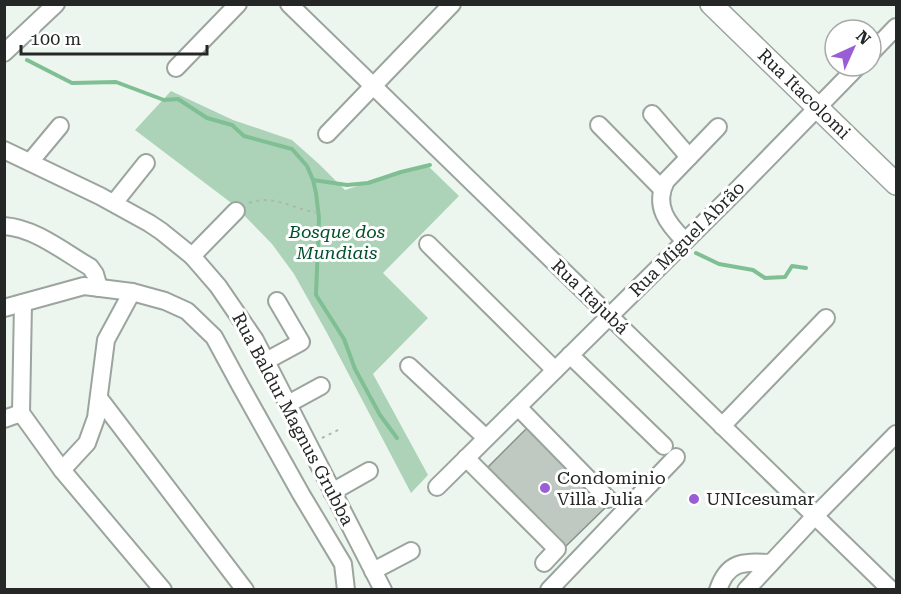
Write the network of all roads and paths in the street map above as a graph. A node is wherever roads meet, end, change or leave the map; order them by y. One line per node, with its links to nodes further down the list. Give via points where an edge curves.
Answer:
1 (56, 4): 8 (street)
2 (238, 4): 9 (street)
3 (289, 4): 11 (street, Rua Itajubá)
4 (452, 4): 11 (street)
5 (711, 4): 12 (main road, Rua Itacolomi)
6 (897, 27): 7 (street)
7 (883, 40)
8 (4, 53)
9 (176, 68)
10 (846, 78): 12 (street, Rua Miguel Abrão)
11 (373, 86): 17 (street); 36 (street, Rua Itajubá)
12 (817, 107): 22 (main road, Rua Itacolomi); 28 (street, Rua Miguel Abrão)
13 (652, 114): 19 (street)
14 (599, 125): 23 (street)
15 (60, 126): 20 (street)
16 (718, 127): 19 (street)
17 (327, 134)
18 (4, 150): 20 (street, Rua Baldur Magnus Grubba)
19 (689, 157): 23 (street)
20 (30, 162): 24 (street, Rua Baldur Magnus Grubba)
21 (147, 163): 24 (street)
22 (897, 184)
23 (662, 189): 28 (street, via 661,208)
24 (114, 203): 30 (street, Rua Baldur Magnus Grubba, via 161,231)
25 (236, 211): 26 (path, via 245,204 270,200); 30 (street)
26 (322, 213)
27 (4, 226): 31 (street, via 17,226 35,234 90,267)
28 (685, 241): 36 (street, Rua Miguel Abrão)
29 (428, 244): 41 (street)
30 (192, 256): 39 (street, Rua Baldur Magnus Grubba, via 224,294)
31 (99, 288): 32 (street); 34 (street, via 84,286)
32 (132, 292): 43 (street, via 106,340); 66 (street, via 187,311 214,337 343,564)
33 (277, 301): 39 (street, via 301,342)
34 (23, 303): 35 (street); 46 (street)
35 (4, 308)
36 (609, 316): 38 (street, Rua Miguel Abrão); 48 (street, Rua Itajubá)
37 (826, 318): 48 (street)
38 (570, 355): 41 (street, Rua Miguel Abrão); 68 (street, via 670,451)
39 (266, 361): 44 (street, Rua Baldur Magnus Grubba)
40 (409, 366): 51 (street)
41 (555, 370): 45 (street, Rua Miguel Abrão)
42 (321, 386): 44 (street)
43 (99, 398): 54 (street, via 87,443); 65 (street)
44 (288, 404): 52 (street, Rua Baldur Magnus Grubba)
45 (518, 407): 51 (street, Rua Miguel Abrão); 58 (street)
46 (21, 413): 47 (street); 54 (street)
47 (4, 419)
48 (722, 426): 59 (street, Rua Itajubá)
49 (342, 428): 52 (path)
50 (897, 434): 59 (street)
51 (486, 438): 53 (street, Rua Miguel Abrão)
52 (309, 445): 57 (street, Rua Baldur Magnus Grubba)
53 (466, 458): 56 (street, Rua Miguel Abrão); 61 (street, via 557,549)
54 (62, 470): 64 (street)
55 (369, 471): 57 (street)
56 (437, 487)
57 (332, 492): 63 (street, Rua Baldur Magnus Grubba)
58 (608, 499)
59 (815, 516): 62 (street); 71 (street, Rua Itajubá)
60 (411, 551): 63 (street)
61 (544, 563)
62 (771, 563): 69 (street, via 743,562 730,569); 70 (street)
63 (373, 571): 67 (street, Rua Baldur Magnus Grubba)
64 (163, 590)
65 (245, 590)
66 (346, 590)
67 (383, 590)
68 (549, 590)
69 (718, 590)
70 (746, 590)
71 (891, 590)

